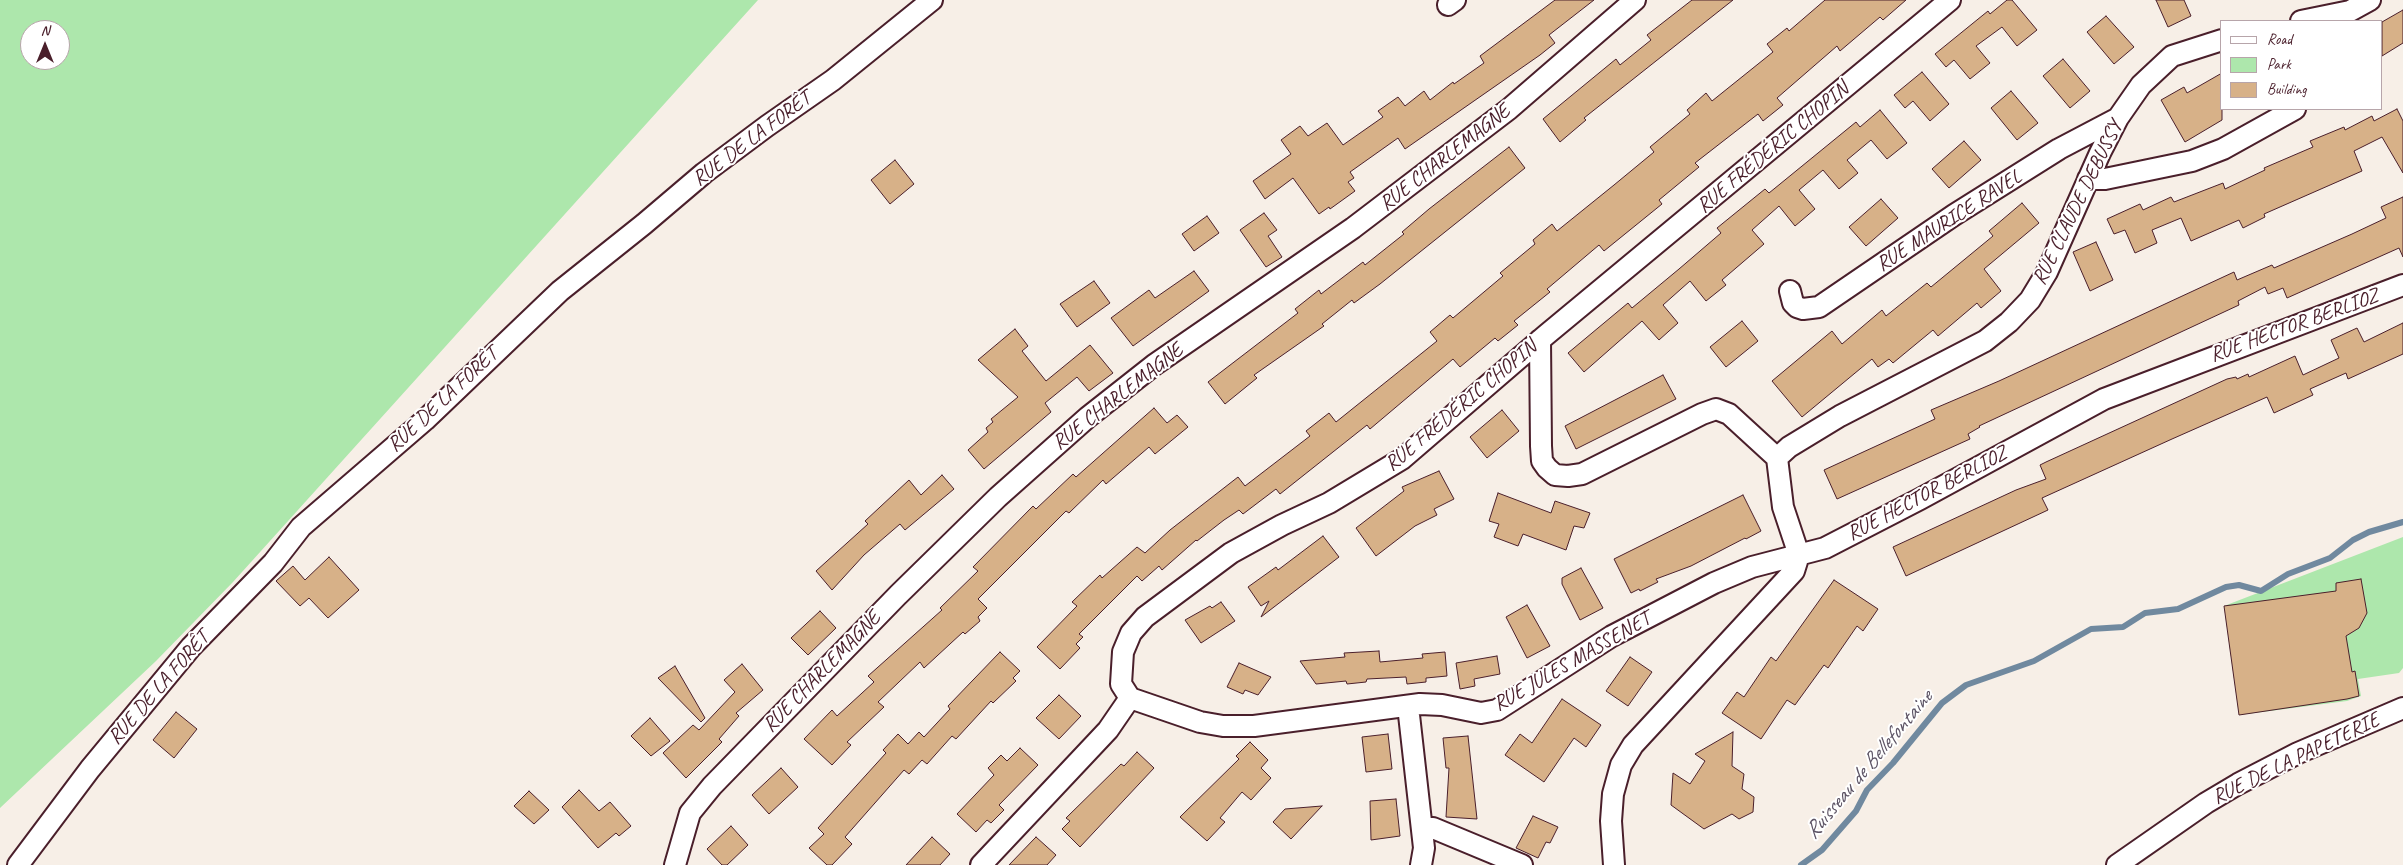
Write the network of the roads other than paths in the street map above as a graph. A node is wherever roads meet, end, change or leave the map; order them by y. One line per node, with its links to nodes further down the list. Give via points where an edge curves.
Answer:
1 (932, 0): 19 (street, RUE DE LA FORÊT, via 833,80 704,173 560,291 425,420 301,527 273,563 191,647 90,769)
2 (1635, 0): 20 (street, RUE CHARLEMAGNE, via 1509,109 1354,228 1154,364 1005,491 898,595 712,786 690,813)
3 (1950, 0): 12 (street, RUE FRÉDÉRIC CHOPIN)
4 (2370, 0): 5 (street, via 2350,11)
5 (2314, 20)
6 (2220, 41): 8 (street, RUE CLAUDE DEBUSSY, via 2172,56 2141,85)
7 (2294, 110): 9 (street, via 2223,149 2192,161 2105,179)
8 (2118, 118): 9 (street, RUE CLAUDE DEBUSSY); 11 (street, RUE MAURICE RAVEL, via 2060,149 1954,215 1819,308 1803,310 1797,307)
9 (2088, 179): 13 (street, RUE CLAUDE DEBUSSY, via 2047,272 2030,300 2009,322 1985,341 1840,416)
10 (2403, 285): 14 (street, RUE HECTOR BERLIOZ, via 2104,399 1826,548)
11 (1790, 291)
12 (1540, 340): 13 (street, via 1541,453 1542,461 1555,475 1582,474 1716,409 1729,414); 15 (street, RUE FRÉDÉRIC CHOPIN, via 1402,459 1329,503 1231,553 1145,617 1131,633 1120,668 1122,684)
13 (1777, 458): 14 (street, via 1783,508)
14 (1799, 555): 16 (street, RUE JULES MASSENET, via 1752,567 1714,583 1612,636 1497,710 1481,713 1442,705); 24 (street, via 1794,571 1633,745 1620,765 1611,821)
15 (1130, 698): 16 (street, RUE JULES MASSENET, via 1200,722 1223,726 1254,726); 21 (street, via 1108,730)
16 (1408, 706): 18 (street)
17 (2403, 708): 25 (street, RUE DE LA PAPETERIE, via 2298,753 2238,784)
18 (1422, 828): 22 (street, via 1424,848); 23 (street, via 1434,828)
19 (18, 865)
20 (675, 865)
21 (982, 865)
22 (1421, 865)
23 (1522, 865)
24 (1614, 865)
25 (2117, 865)

